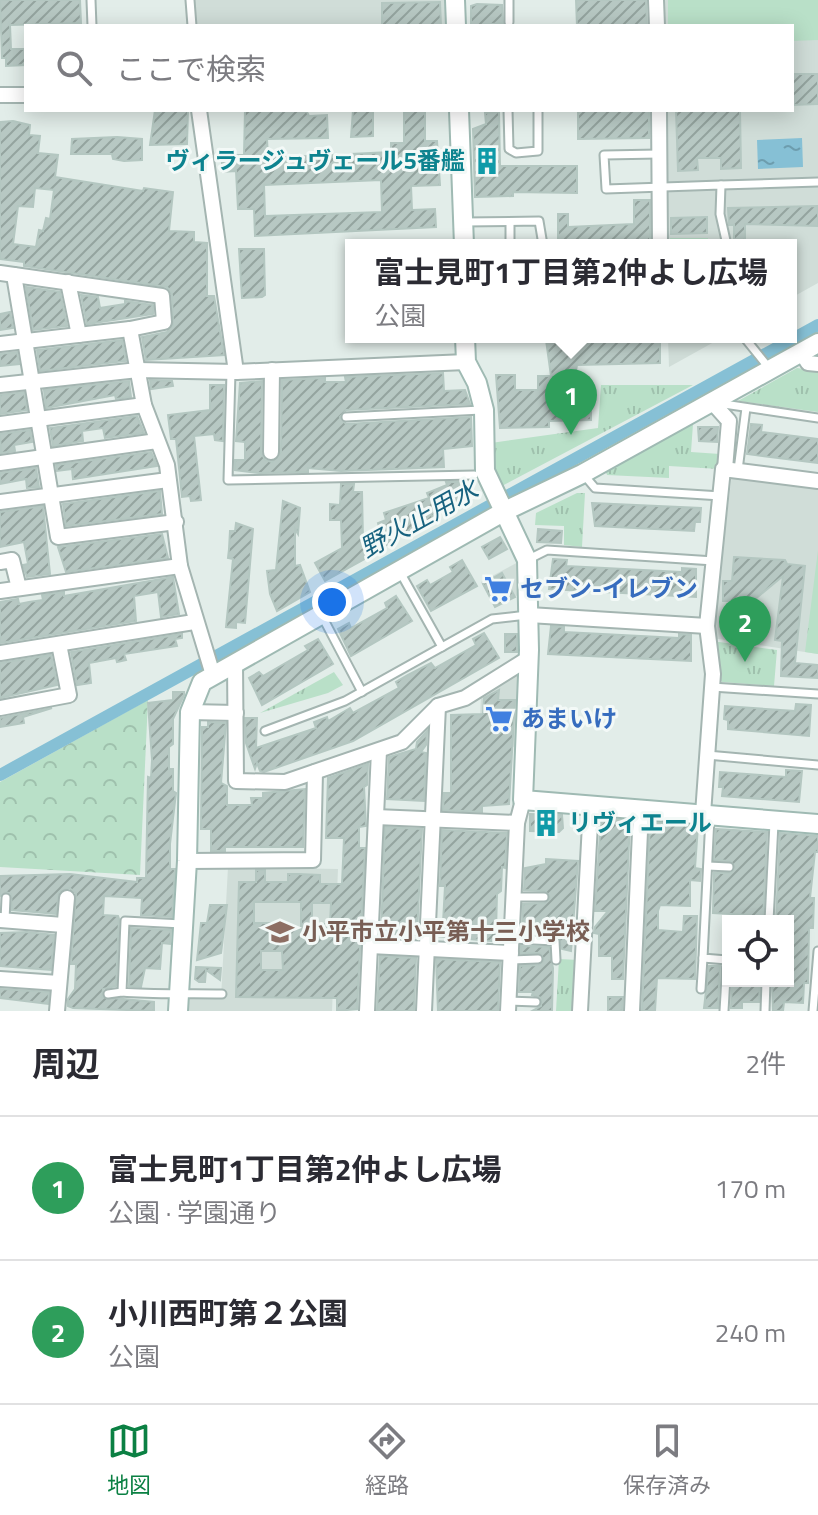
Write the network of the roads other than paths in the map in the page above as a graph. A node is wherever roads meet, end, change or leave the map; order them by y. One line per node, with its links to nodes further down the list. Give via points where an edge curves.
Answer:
1 (91, 0): 7 (lane)
2 (190, 0): 8 (lane)
3 (455, 0): 9 (street)
4 (509, 0): 6 (lane)
5 (656, 0): 10 (street)
6 (509, 22)
7 (92, 24)
8 (192, 24)
9 (456, 24)
10 (657, 24)
11 (0, 95): 12 (street)
12 (24, 95)
13 (199, 112): 44 (street)
14 (459, 112): 22 (street)
15 (508, 112): 16 (lane, via 509,149 516,153 538,151)
16 (538, 112)
17 (659, 112): 18 (street)
18 (659, 154): 21 (street); 21 (lane, via 604,155 606,189)
19 (818, 182): 20 (lane)
20 (721, 185): 21 (lane); 28 (lane)
21 (660, 187): 27 (street)
22 (464, 222): 23 (lane); 24 (street)
23 (510, 222): 25 (lane); 26 (lane, via 541,222)
24 (464, 239)
25 (510, 239)
26 (542, 239)
27 (660, 239)
28 (726, 239)
29 (7, 274): 30 (street); 33 (street)
30 (68, 282): 31 (street, via 162,296 164,322); 32 (street)
31 (130, 329): 32 (street); 41 (street)
32 (79, 335): 33 (street)
33 (24, 341): 37 (street); 45 (street)
34 (465, 343): 39 (street)
35 (749, 343): 43 (lane)
36 (818, 343): 38 (street)
37 (0, 344)
38 (801, 352): 40 (street, via 808,363); 43 (street)
39 (466, 362): 42 (street); 50 (street)
40 (818, 364)
41 (138, 370): 44 (street); 45 (street); 48 (street)
42 (272, 370): 44 (street); 56 (street)
43 (771, 370): 47 (street)
44 (233, 372): 61 (lane, via 228,480)
45 (33, 381): 46 (street); 53 (street)
46 (0, 385)
47 (712, 402): 49 (lane); 59 (street, via 729,421); 60 (street)
48 (144, 405): 53 (street); 55 (street)
49 (746, 408): 52 (lane); 59 (lane)
50 (484, 410): 51 (lane); 67 (street, via 485,471)
51 (346, 417)
52 (818, 418)
53 (40, 420): 54 (street); 57 (street)
54 (0, 424)
55 (157, 441): 57 (street); 62 (street, via 166,458)
56 (271, 452)
57 (45, 457): 58 (street); 65 (street)
58 (0, 463)
59 (731, 470): 63 (street); 64 (street)
60 (582, 474): 64 (lane, via 595,488); 67 (street)
61 (474, 475)
62 (168, 480): 65 (street); 68 (street)
63 (818, 481)
64 (721, 496): 70 (street)
65 (48, 497): 66 (street); 68 (street, via 58,537)
66 (0, 502)
67 (503, 508): 69 (street); 73 (street)
68 (176, 522): 72 (street)
69 (527, 560): 70 (lane, via 547,550); 77 (street)
70 (714, 561): 79 (street)
71 (0, 562): 74 (street, via 12,560)
72 (180, 566): 74 (street); 78 (street)
73 (399, 571): 76 (street); 81 (lane)
74 (19, 588): 75 (street)
75 (0, 591)
76 (321, 615): 84 (street); 87 (lane)
77 (529, 615): 79 (street); 81 (lane, via 492,619); 83 (street)
78 (194, 622): 80 (street); 85 (street)
79 (707, 626): 86 (street)
80 (59, 644): 82 (street); 90 (street, via 69,695)
81 (442, 647): 87 (lane)
82 (0, 653)
83 (529, 658): 89 (street, via 465,698); 98 (street)
84 (235, 663): 85 (street); 92 (street)
85 (209, 665): 91 (street)
86 (712, 687): 88 (lane); 95 (street)
87 (362, 692): 93 (lane)
88 (818, 694)
89 (438, 706): 94 (street, via 402,742); 103 (street)
90 (0, 708)
91 (190, 712): 92 (street); 107 (street)
92 (236, 713): 97 (street, via 236,781 285,782)
93 (265, 731)
94 (379, 751): 97 (street); 102 (street)
95 (707, 755): 96 (lane); 101 (street)
96 (818, 765)
97 (315, 772): 107 (street, via 313,860)
98 (523, 800): 99 (street); 105 (street)
99 (591, 805): 100 (street); 138 (street)
100 (641, 809): 101 (street); 139 (street)
101 (707, 815): 104 (street); 108 (lane)
102 (376, 817): 103 (street); 118 (street)
103 (433, 818): 105 (street); 119 (street)
104 (775, 820): 106 (street); 114 (lane)
105 (517, 823): 110 (street)
106 (818, 824)
107 (187, 861): 116 (street)
108 (708, 866): 109 (lane); 122 (lane)
109 (729, 867)
110 (514, 897): 111 (lane); 120 (street)
111 (544, 897)
112 (6, 898): 115 (lane)
113 (67, 898): 117 (street)
114 (769, 915)
115 (3, 920): 117 (street)
116 (184, 924): 129 (lane, via 125,921); 133 (street)
117 (63, 925): 126 (street)
118 (370, 946): 119 (street); 136 (street)
119 (427, 949): 120 (street); 137 (street)
120 (511, 951): 123 (lane); 124 (lane, via 555,941); 134 (street)
121 (818, 951): 142 (lane)
122 (703, 958): 128 (lane); 140 (lane, via 727,960)
123 (538, 959)
124 (556, 960)
125 (0, 979): 126 (street)
126 (59, 983): 135 (street)
127 (766, 987): 141 (lane)
128 (701, 989)
129 (122, 992): 130 (lane); 133 (lane)
130 (108, 994)
131 (222, 994): 133 (lane, via 188,993)
132 (536, 1002): 134 (lane)
133 (178, 1004)
134 (508, 1006)
135 (57, 1011)
136 (367, 1011)
137 (424, 1011)
138 (580, 1011)
139 (632, 1011)
140 (724, 1011)
141 (765, 1011)
142 (813, 1011)

